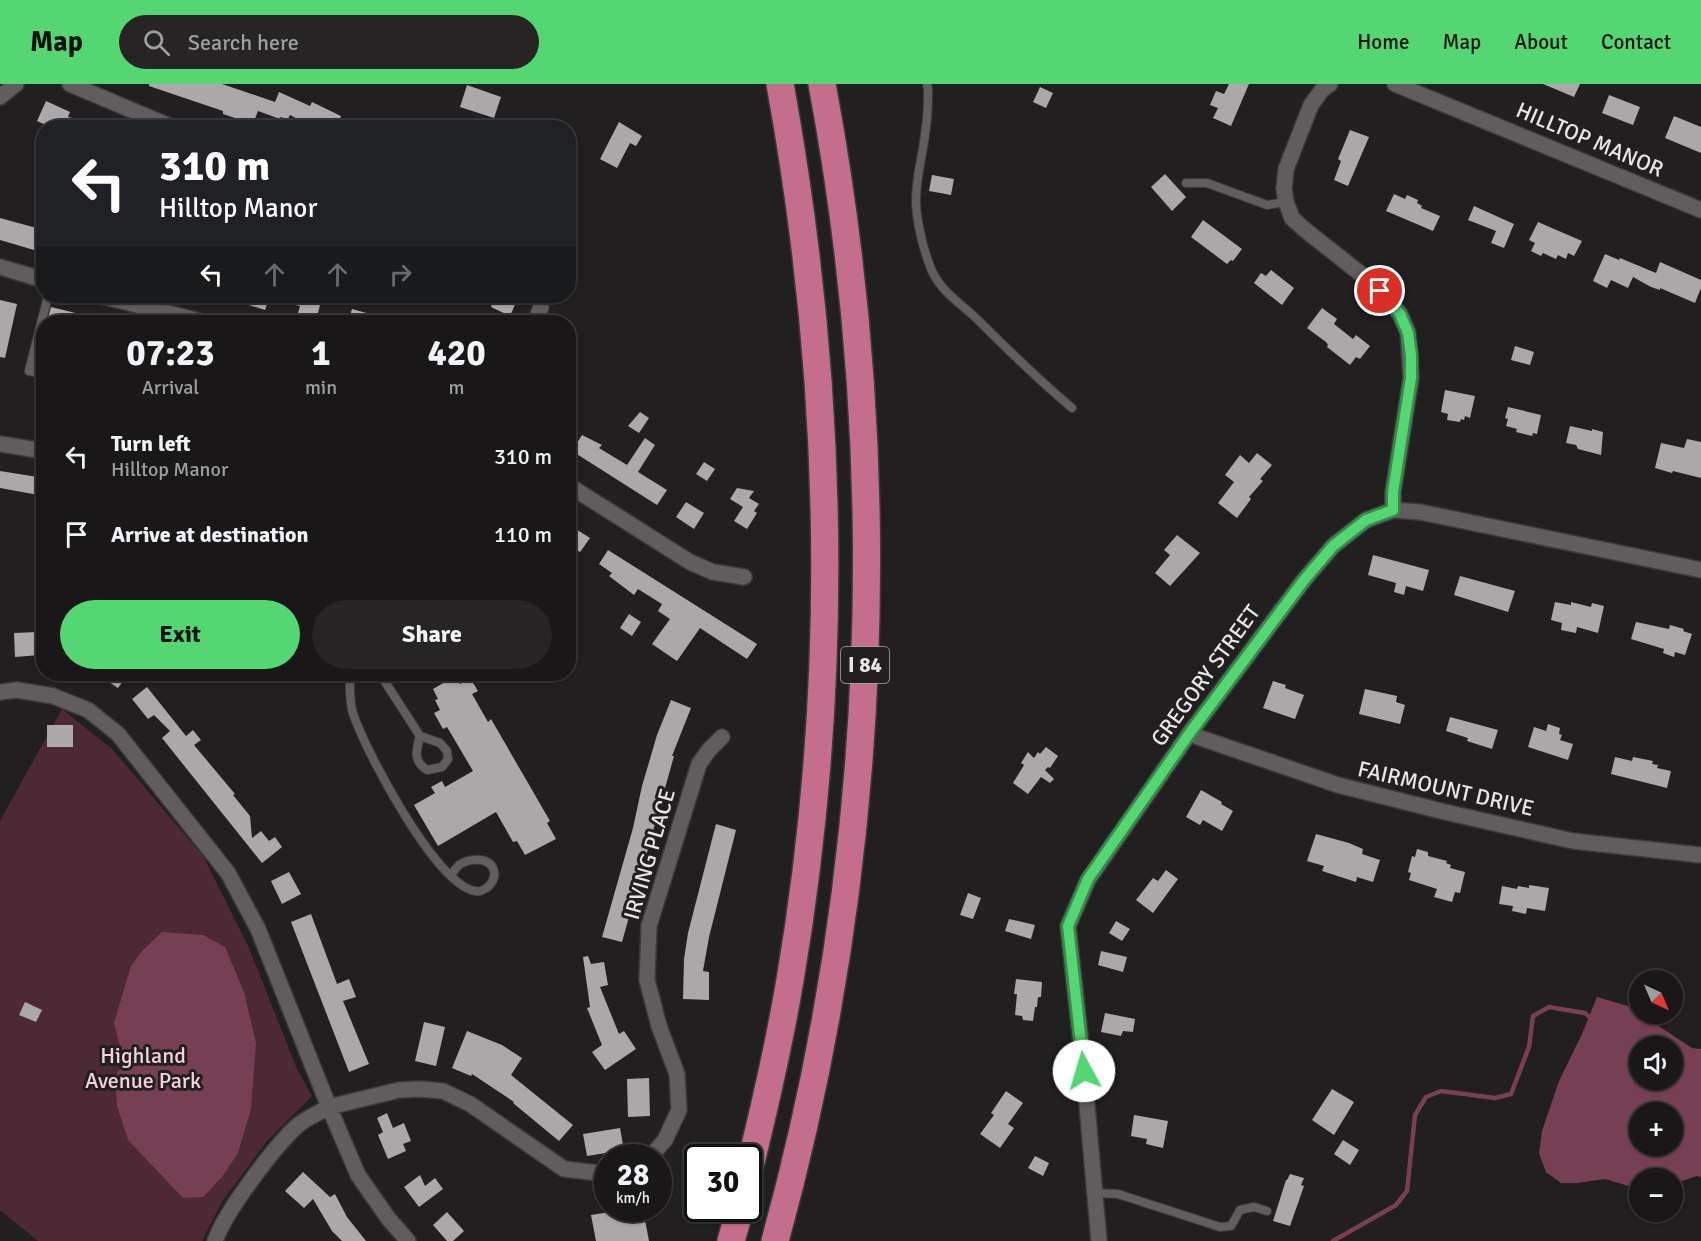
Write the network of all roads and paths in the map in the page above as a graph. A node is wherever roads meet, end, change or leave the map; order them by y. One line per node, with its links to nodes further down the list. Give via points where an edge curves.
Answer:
1 (16, 84): 8 (street)
2 (70, 84): 9 (street)
3 (780, 84): 36 (highway, I 84, via 803,229 819,378 825,635 818,761 800,916 783,1019)
4 (822, 84): 44 (highway, I 84, via 842,202 859,357 867,512 864,692 854,825 834,970 812,1091)
5 (927, 84): 19 (lane, via 916,204 932,271 948,296)
6 (1330, 84): 11 (street, via 1311,105 1286,169)
7 (1395, 84): 12 (street, HILLTOP MANOR)
8 (0, 97)
9 (155, 120)
10 (1186, 183): 11 (lane, via 1207,183 1268,205)
11 (1286, 202): 23 (street, via 1292,218 1389,300 1408,333 1411,378)
12 (1701, 210)
13 (0, 267): 14 (street)
14 (36, 278)
15 (129, 303): 16 (street)
16 (176, 315)
17 (36, 343): 18 (lane, via 29,371)
18 (36, 372)
19 (1072, 408)
20 (0, 444): 21 (street)
21 (36, 450)
22 (576, 490): 25 (street, via 690,562 713,572)
23 (1393, 510): 24 (street, GREGORY STREET, via 1420,512); 29 (street, GREGORY STREET, via 1366,520 1333,546)
24 (1701, 570)
25 (744, 577)
26 (351, 681): 33 (lane, via 352,708 361,733 411,827)
27 (385, 681): 30 (lane)
28 (0, 692): 34 (street, via 17,690 53,696 88,710 118,734 228,873 258,929)
29 (1189, 734): 32 (street, FAIRMOUNT DRIVE, via 1338,785 1445,812 1573,841); 38 (street, GREGORY STREET, via 1088,879 1068,926)
30 (420, 736): 30 (lane, via 415,757 419,765 427,770 442,767 448,759 447,750)
31 (722, 737): 35 (street, IRVING PLACE, via 699,765 649,926 647,980 676,1074 679,1110)
32 (1701, 855)
33 (451, 876): 33 (lane, via 460,864 476,859 488,862 494,869 489,886 479,891 466,888)
34 (329, 1107): 37 (street, via 399,1090 443,1091 470,1104 564,1169); 41 (street, via 298,1125 275,1150 242,1194); 42 (street, via 358,1176)
35 (661, 1144)
36 (755, 1144)
37 (594, 1172)
38 (1094, 1192): 39 (lane, via 1118,1194 1220,1227 1231,1226 1240,1210 1254,1207); 45 (street, GREGORY STREET)
39 (1267, 1211)
40 (736, 1222): 43 (highway)
41 (215, 1241)
42 (408, 1241)
43 (731, 1241)
44 (775, 1241)
45 (1099, 1241)

